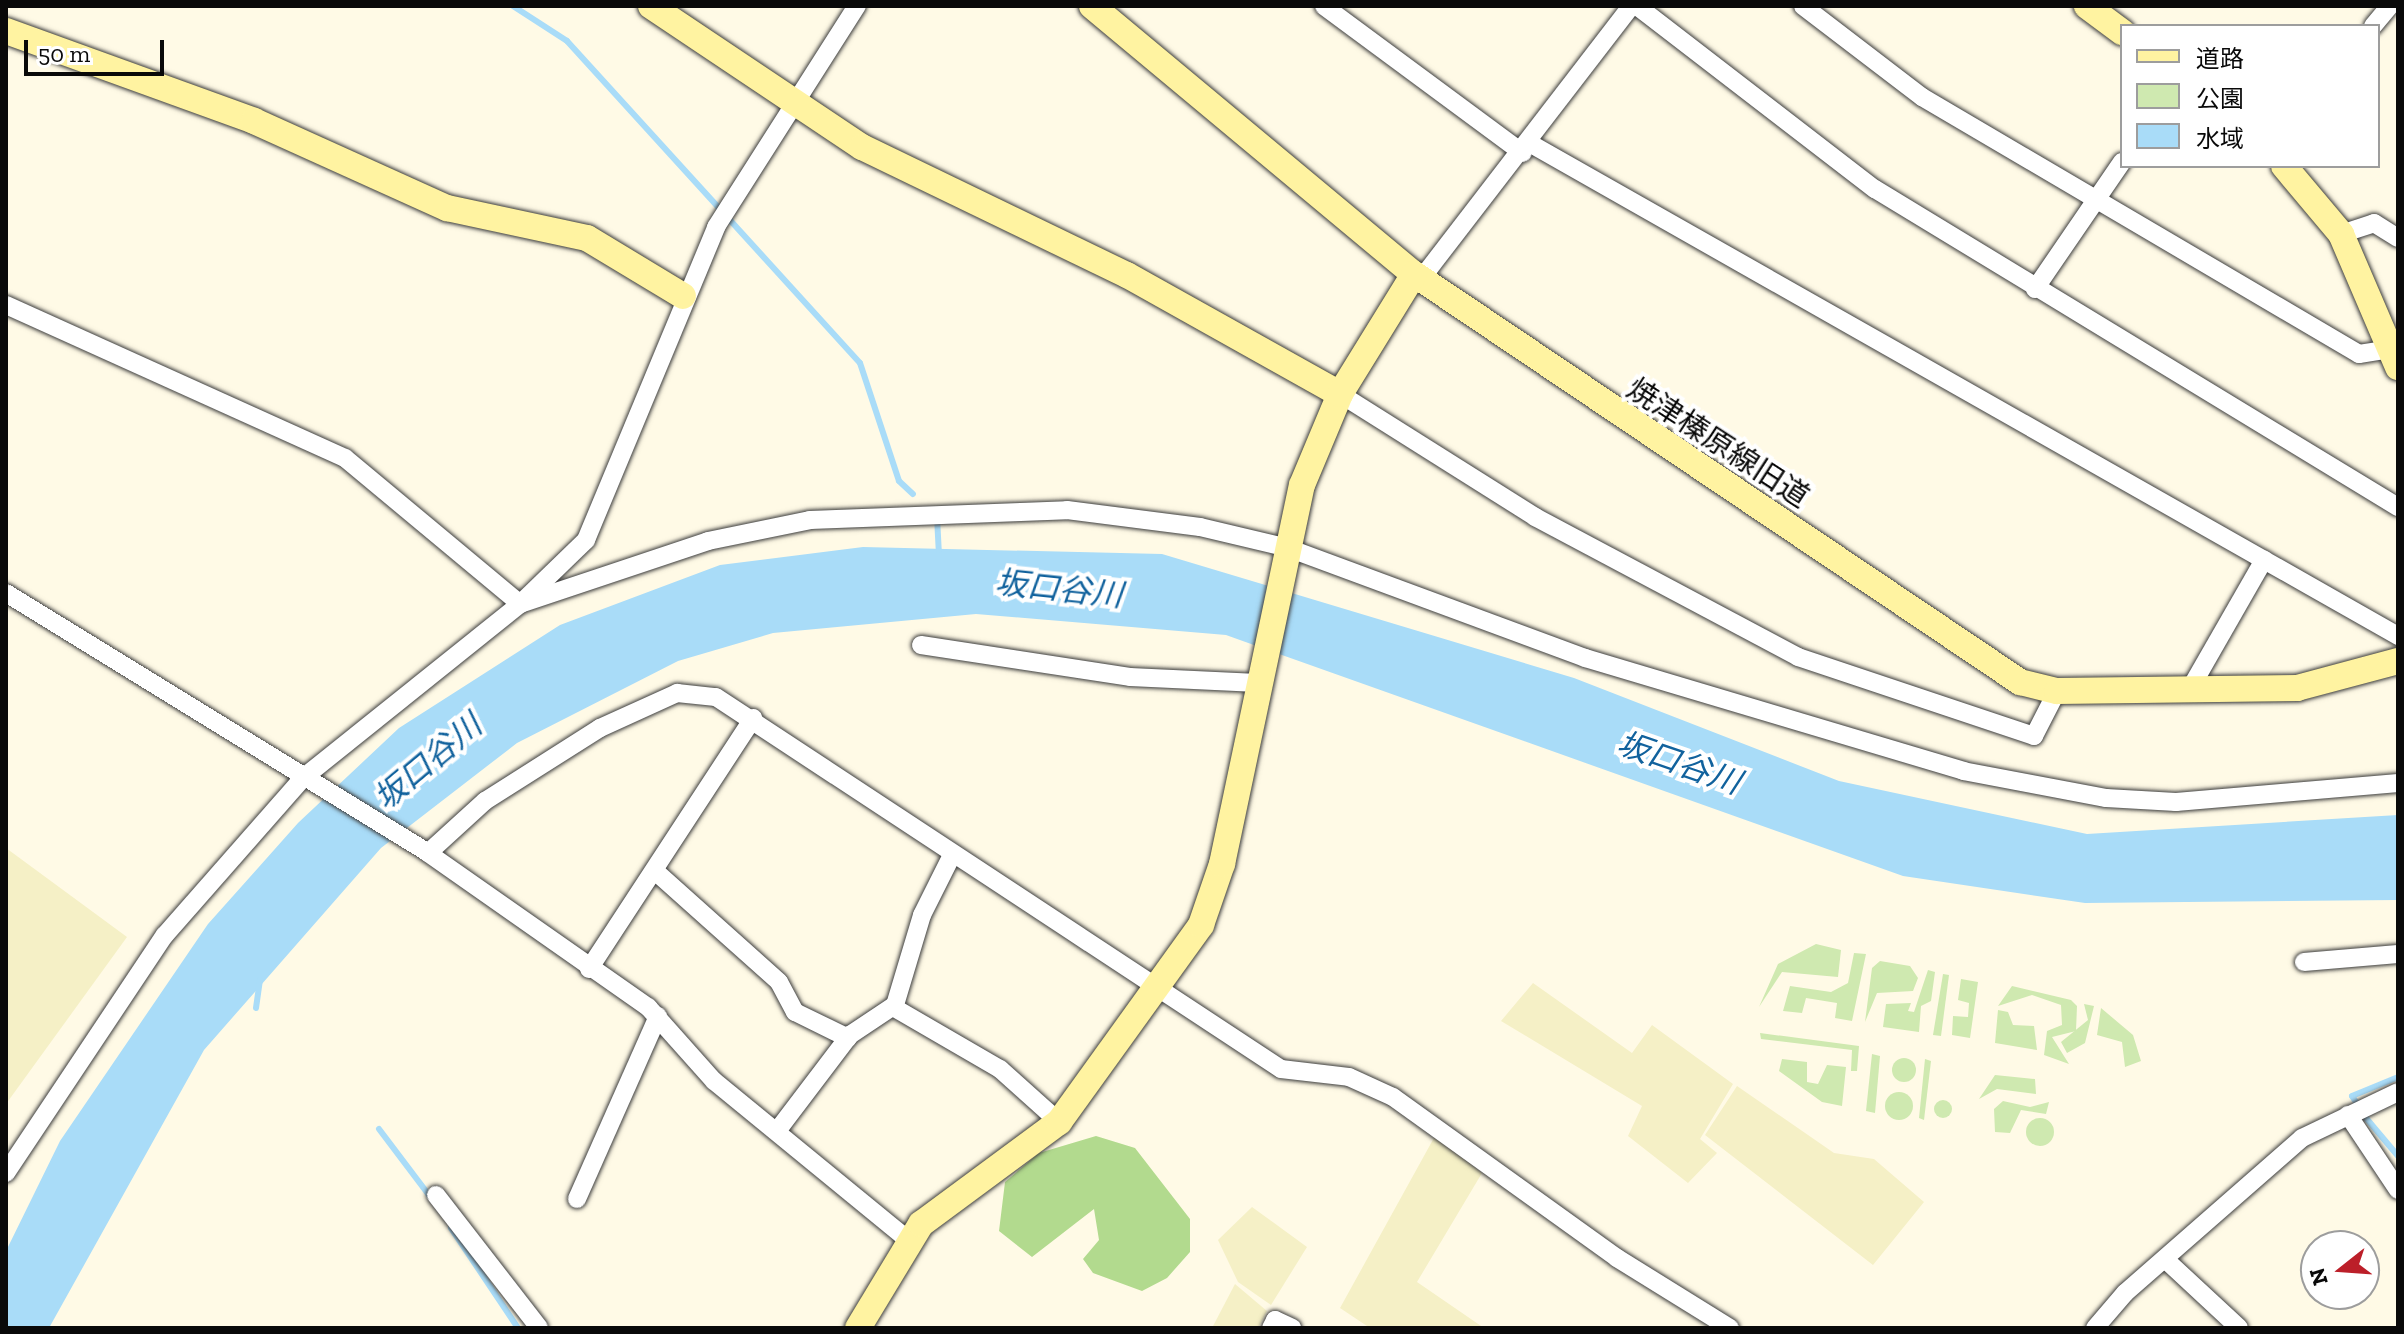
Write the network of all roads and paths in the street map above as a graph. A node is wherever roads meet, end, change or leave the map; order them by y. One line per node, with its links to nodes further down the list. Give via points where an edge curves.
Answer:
1 (651, 6): 12 (street)
2 (857, 6): 12 (street)
3 (1092, 6): 19 (street, 焼津榛原線旧道)
4 (1324, 6): 13 (street)
5 (1634, 6): 13 (street); 20 (street, via 1875,189)
6 (1803, 6): 16 (street, via 1922,97)
7 (2087, 6): 11 (street)
8 (2390, 6): 9 (street)
9 (2375, 24)
10 (6, 31): 21 (street, via 254,121 434,204 587,238)
11 (2120, 31)
12 (793, 107): 21 (street, via 716,227); 24 (street, via 1127,275)
13 (1527, 149): 19 (street); 27 (street)
14 (2120, 165): 16 (street)
15 (2286, 168): 17 (street)
16 (2096, 196): 20 (street); 23 (street, via 2359,354)
17 (2341, 234): 18 (street, via 2374,223); 23 (street)
18 (2398, 238)
19 (1418, 276): 24 (street); 35 (street, 焼津榛原線旧道, via 1998,670)
20 (2035, 289): 25 (street)
21 (683, 296): 29 (street, via 586,540)
22 (6, 305): 29 (street, via 345,458)
23 (2395, 358)
24 (1340, 394): 26 (street, via 1302,485); 35 (street, via 1535,517 1798,657 2034,736)
25 (2398, 507)
26 (1288, 548): 29 (street, via 1067,510 940,510 810,520 708,541); 33 (street); 38 (street, via 1585,658 1963,771 2106,798 2176,802)
27 (2264, 560): 30 (street); 34 (street)
28 (6, 593): 37 (street)
29 (520, 604): 37 (street)
30 (2398, 636)
31 (921, 645): 33 (street, via 1130,677)
32 (2398, 661): 34 (street, 焼津榛原線旧道, via 2325,685)
33 (1259, 679): 45 (street, via 1213,900)
34 (2190, 689): 35 (street, 焼津榛原線旧道)
35 (2057, 691)
36 (753, 718): 39 (street, via 707,693 677,693 546,760 470,812); 40 (street); 41 (street)
37 (308, 780): 39 (street); 53 (street, via 165,935)
38 (2398, 783)
39 (428, 853): 44 (street)
40 (951, 857): 45 (street); 46 (street, via 922,915)
41 (655, 871): 44 (street); 48 (street, via 779,982 795,1012)
42 (2398, 954): 43 (street)
43 (2304, 962)
44 (589, 969): 47 (street)
45 (1159, 983): 51 (street); 63 (street, via 1281,1069 1349,1077 1393,1097 1617,1258)
46 (893, 1007): 48 (street); 51 (street, via 1000,1069)
47 (658, 1016): 52 (street, via 714,1081); 56 (street)
48 (848, 1038): 52 (street)
49 (2398, 1092): 50 (street)
50 (2348, 1115): 54 (street); 58 (street, via 2302,1138)
51 (1059, 1122): 57 (street, via 942,1206)
52 (777, 1131): 57 (street)
53 (6, 1173)
54 (2398, 1190)
55 (436, 1195): 59 (street)
56 (577, 1199)
57 (908, 1240): 60 (street)
58 (2167, 1261): 64 (street); 65 (street)
59 (539, 1328)
60 (858, 1328)
61 (1271, 1328): 62 (street, via 1275,1320)
62 (1292, 1328)
63 (1730, 1328)
64 (2095, 1328)
65 (2239, 1328)

